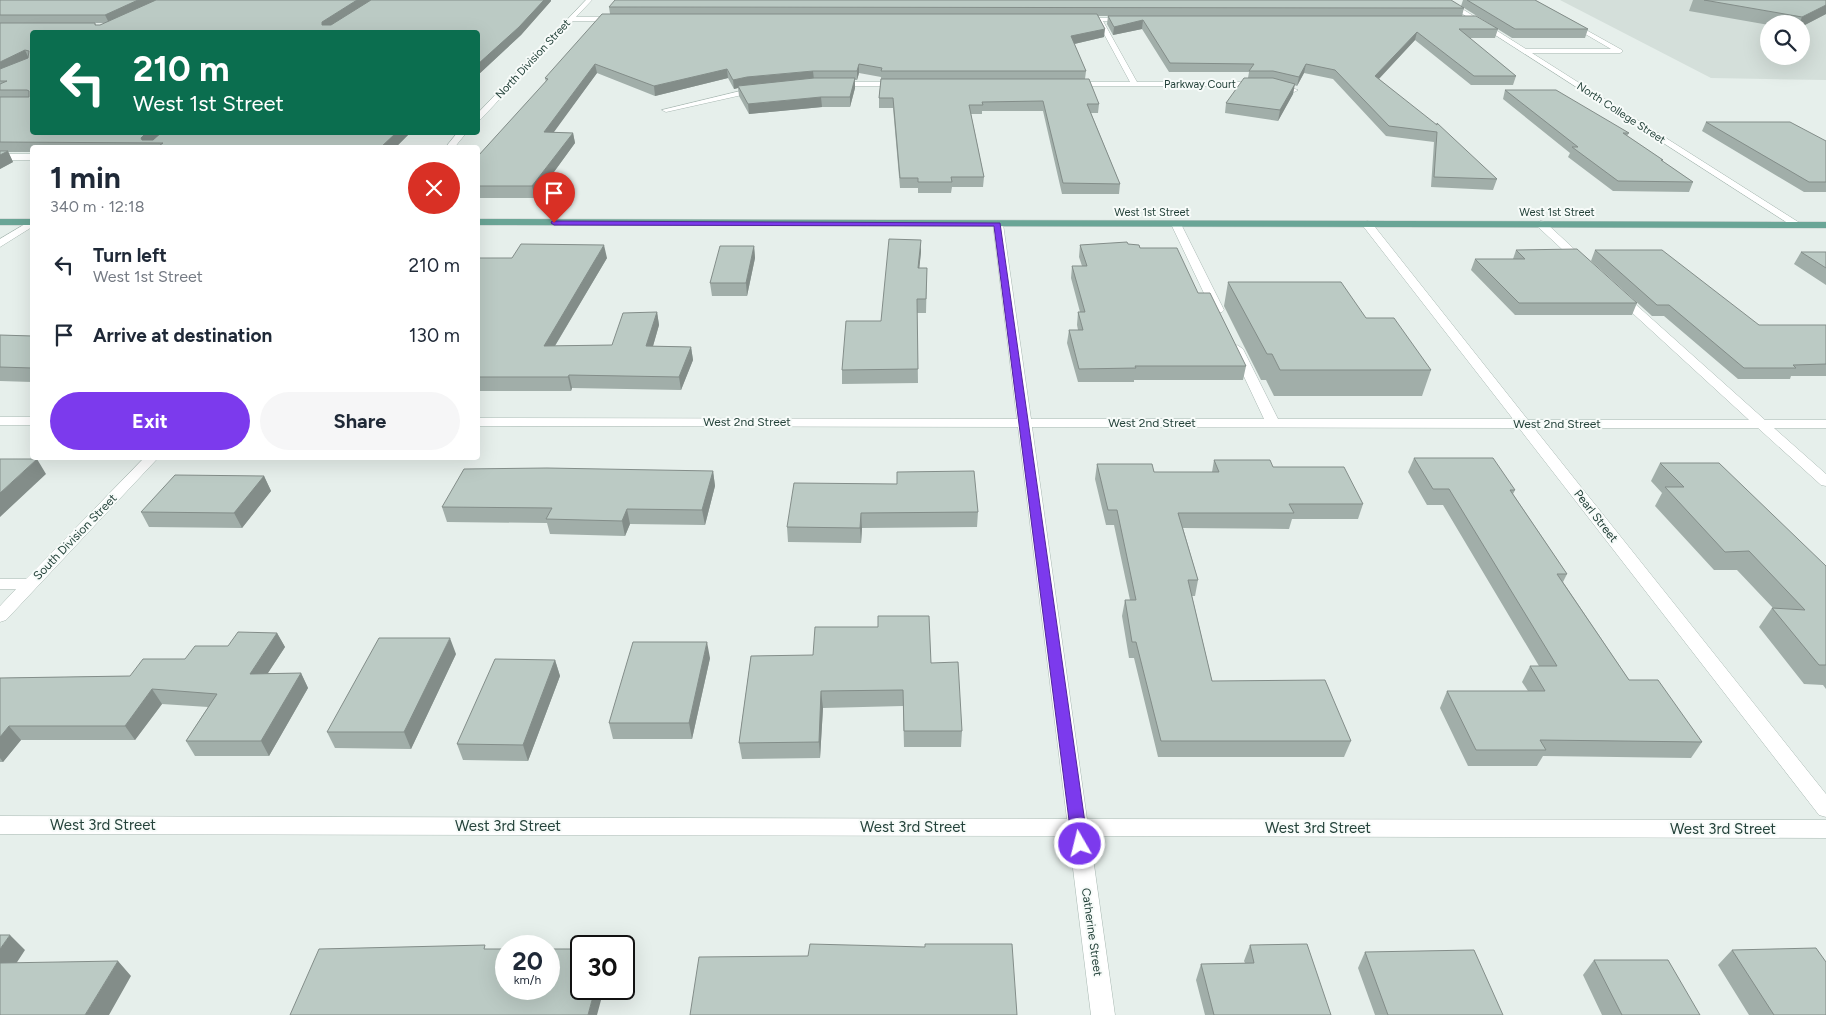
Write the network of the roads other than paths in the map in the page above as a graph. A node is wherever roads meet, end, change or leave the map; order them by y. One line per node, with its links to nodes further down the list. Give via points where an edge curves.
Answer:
1 (589, 0): 4 (street, North Division Street)
2 (1444, 0): 10 (street, North College Street)
3 (1562, 18): 11 (street, via 1620,51)
4 (571, 19): 5 (street); 19 (street, North Division Street)
5 (621, 19)
6 (1069, 19): 7 (street)
7 (1099, 19): 8 (street); 15 (street)
8 (1139, 19)
9 (1465, 20): 10 (street)
10 (1475, 20): 11 (street, North College Street)
11 (1524, 51): 34 (street, North College Street)
12 (824, 84): 13 (street)
13 (911, 84)
14 (1057, 84): 15 (street, Parkway Court)
15 (1135, 84): 17 (street, Parkway Court, via 1271,84)
16 (768, 87): 20 (street)
17 (1294, 90)
18 (480, 105): 19 (street)
19 (489, 105): 21 (street, North Division Street)
20 (666, 110)
21 (480, 115)
22 (460, 135): 23 (street)
23 (452, 145)
24 (0, 157): 25 (street)
25 (30, 157)
26 (0, 222): 28 (main road)
27 (480, 222): 30 (main road, West 1st Street)
28 (30, 223)
29 (30, 224): 36 (street)
30 (998, 224): 31 (main road, West 1st Street); 44 (street, Catherine Street)
31 (1176, 224): 32 (main road, West 1st Street); 39 (street)
32 (1366, 224): 33 (main road, West 1st Street); 46 (street, Pearl Street)
33 (1541, 224): 34 (main road, West 1st Street); 37 (street)
34 (1798, 225): 35 (main road, West 1st Street)
35 (1826, 225)
36 (0, 244)
37 (1594, 273)
38 (1609, 286): 47 (street)
39 (1221, 317)
40 (1230, 335): 45 (street)
41 (0, 421): 42 (street)
42 (30, 421)
43 (480, 422): 44 (street, West 2nd Street)
44 (1024, 423): 45 (street, West 2nd Street); 56 (street, Catherine Street)
45 (1273, 423): 46 (street, West 2nd Street)
46 (1524, 424): 47 (street, West 2nd Street); 54 (street, Pearl Street)
47 (1762, 424): 48 (street, West 2nd Street); 50 (street)
48 (1826, 424)
49 (149, 460): 52 (street, South Division Street)
50 (1826, 482)
51 (0, 584): 52 (street)
52 (31, 584): 53 (street, South Division Street)
53 (0, 616)
54 (1826, 809)
55 (0, 825): 56 (street, West 3rd Street)
56 (1078, 827): 57 (street, West 3rd Street); 58 (street, Catherine Street)
57 (1826, 829)
58 (1103, 1015)

